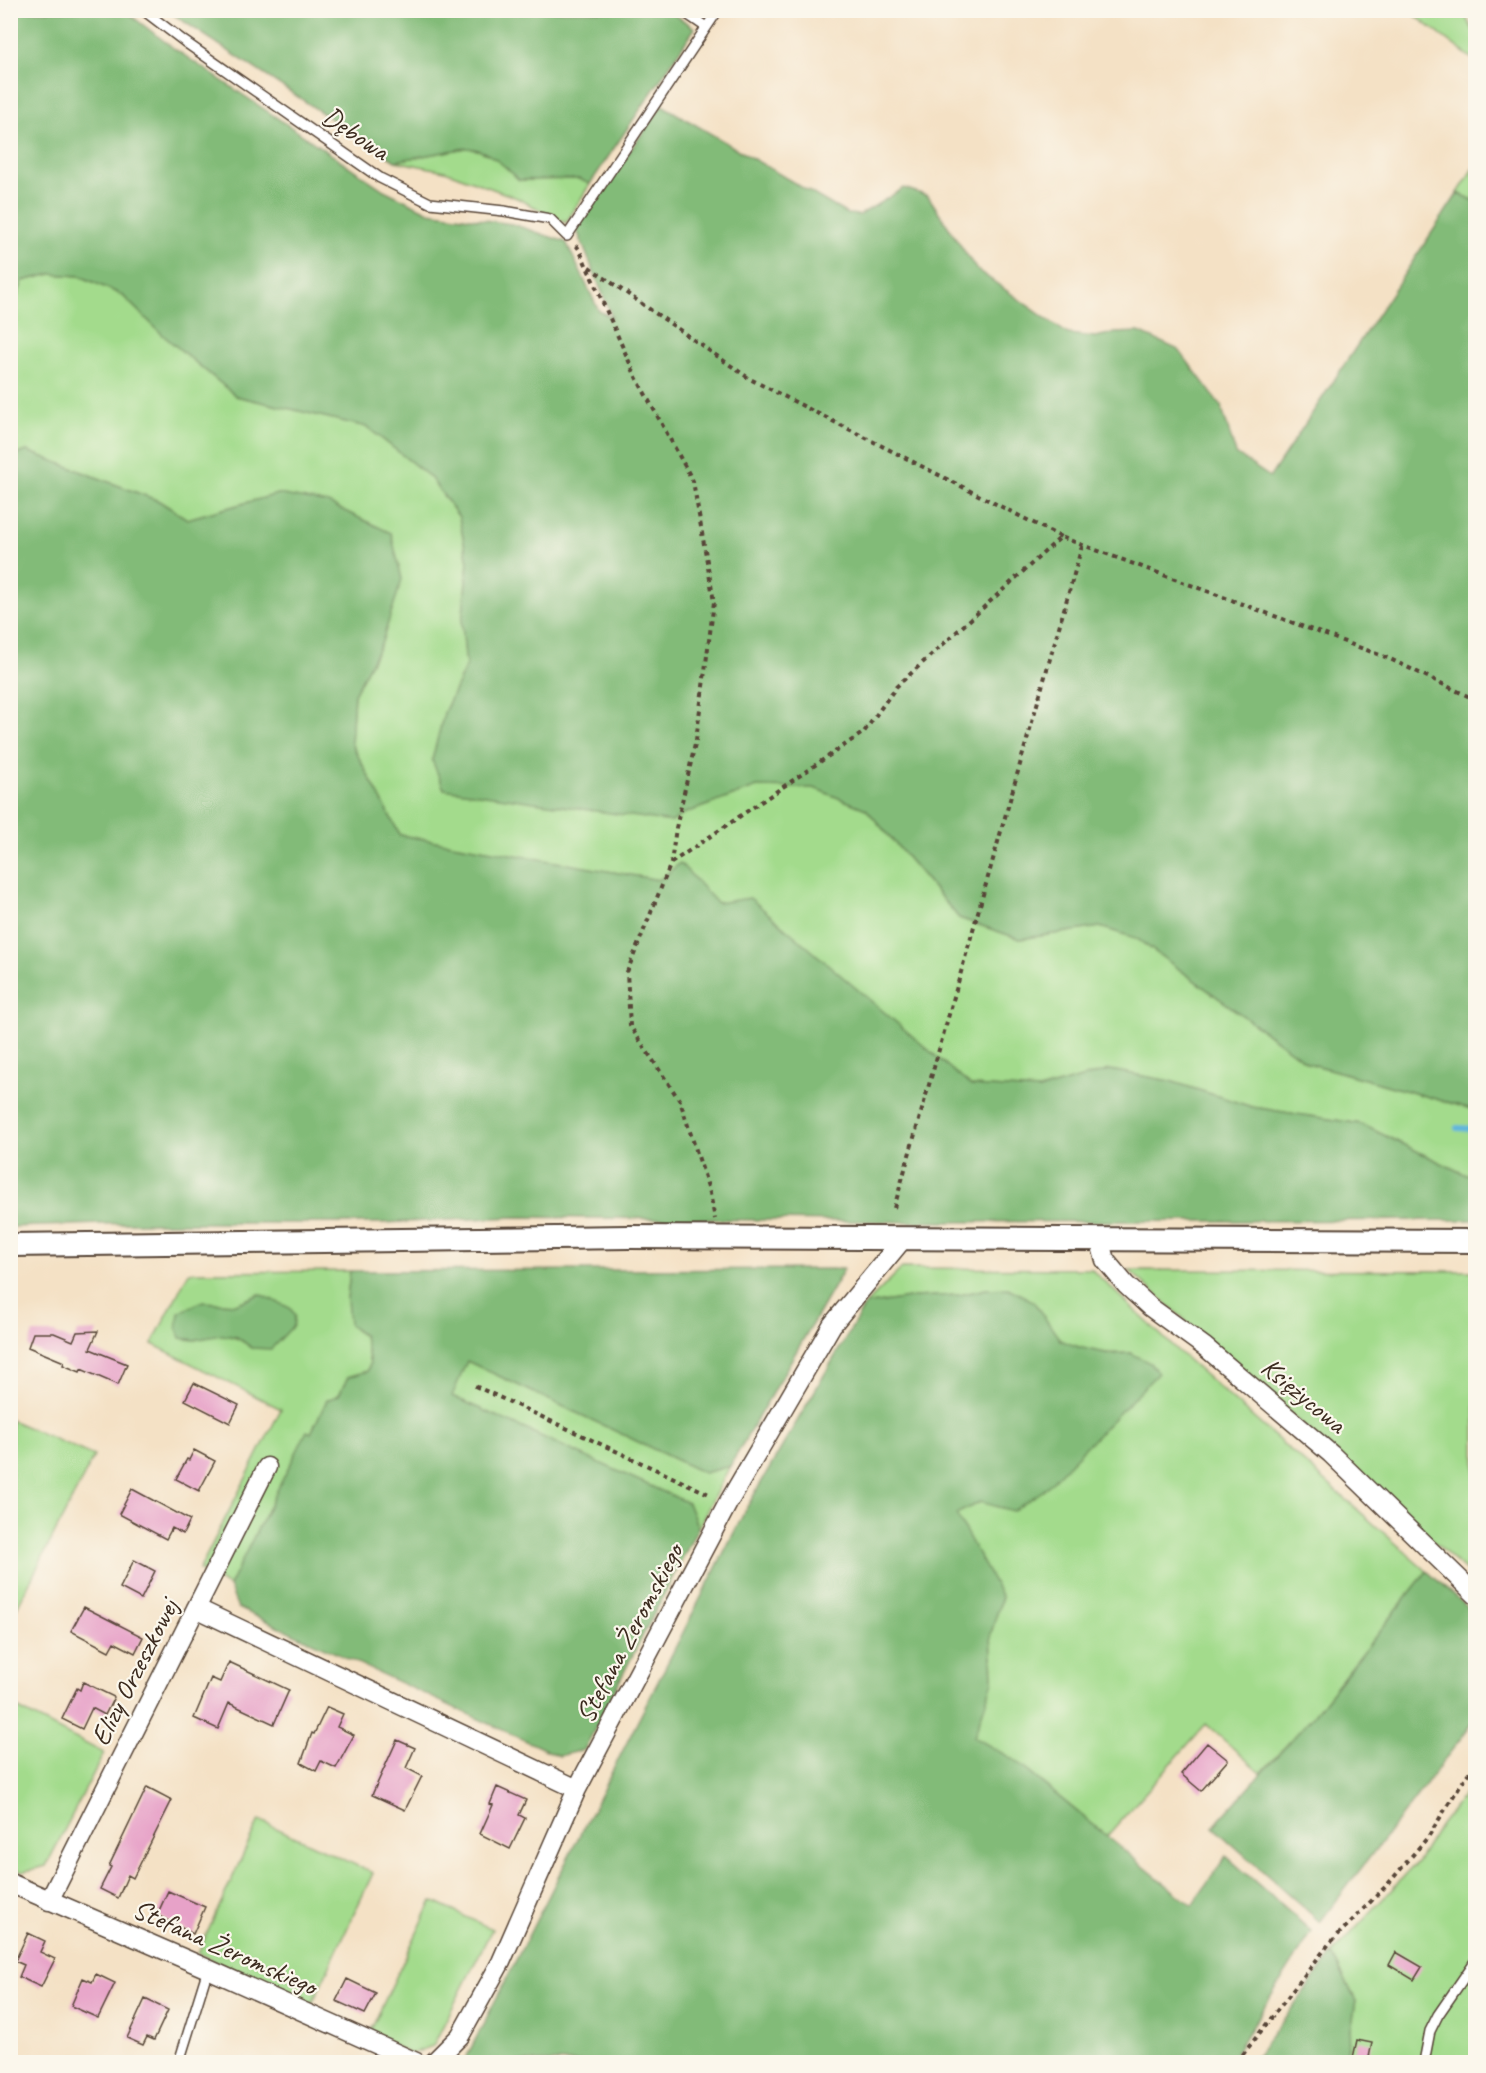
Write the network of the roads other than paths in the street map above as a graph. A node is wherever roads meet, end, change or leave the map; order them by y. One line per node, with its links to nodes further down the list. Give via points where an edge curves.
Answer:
1 (142, 10): 4 (lane, Dębowa, via 380,178 430,203 550,219 567,236)
2 (681, 10): 4 (lane)
3 (718, 10): 4 (lane)
4 (706, 27)
5 (903, 1239): 6 (street); 8 (street, via 629,1237); 12 (street, Stefana Żeromskiego, via 832,1325 728,1503)
6 (1099, 1239): 7 (street); 10 (street, Księżycowa, via 1105,1260 1126,1285 1331,1454)
7 (1476, 1241)
8 (10, 1245)
9 (267, 1467): 11 (street, Elizy Orzeszkowej)
10 (1476, 1595)
11 (196, 1608): 12 (street); 14 (street, Elizy Orzeszkowej)
12 (576, 1789): 19 (street, Stefana Żeromskiego, via 501,1962 460,2036)
13 (10, 1883): 14 (street, Stefana Żeromskiego)
14 (49, 1901): 16 (street, Stefana Żeromskiego)
15 (1476, 1960): 20 (lane, via 1438,2015 1430,2031)
16 (208, 1969): 17 (lane); 18 (street, Stefana Żeromskiego)
17 (180, 2062)
18 (416, 2062)
19 (434, 2062)
20 (1424, 2062)

